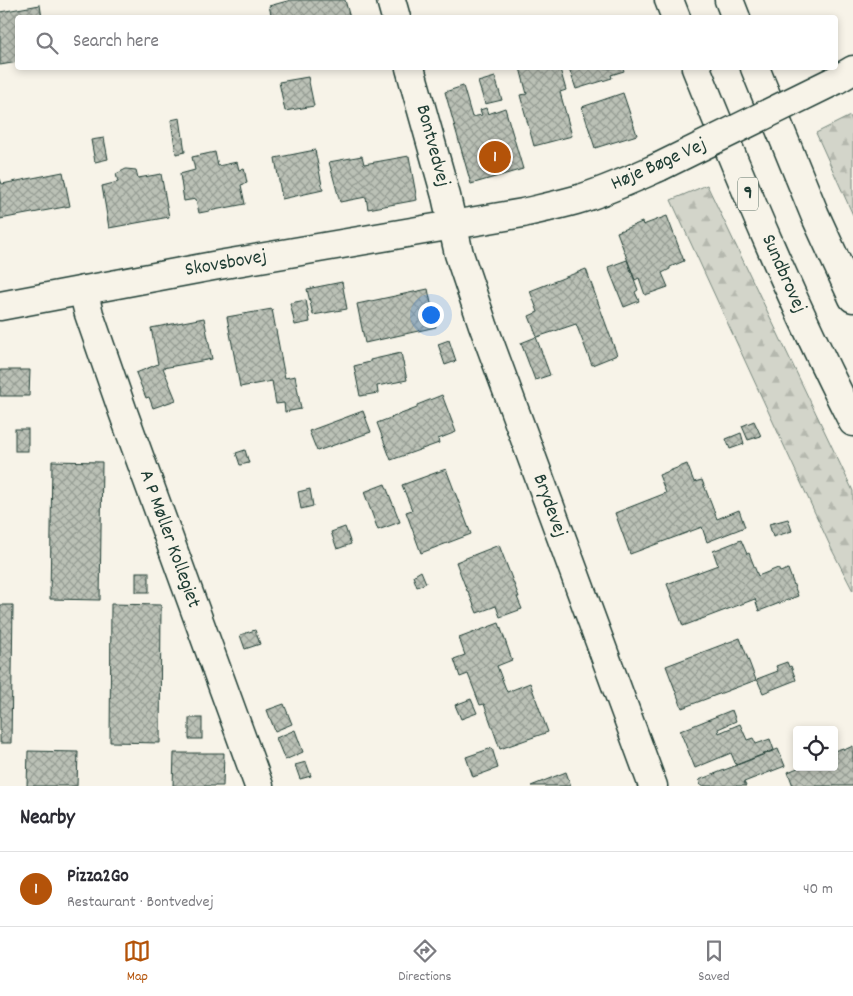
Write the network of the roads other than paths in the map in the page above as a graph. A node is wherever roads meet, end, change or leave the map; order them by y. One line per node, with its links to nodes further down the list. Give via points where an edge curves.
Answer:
1 (392, 0): 5 (street)
2 (669, 0): 6 (street)
3 (730, 0): 7 (street)
4 (735, 0): 8 (street)
5 (395, 15)
6 (675, 15)
7 (737, 15)
8 (738, 15)
9 (411, 70): 13 (street, Bontvedvej)
10 (697, 70): 17 (street, Sundbrovej / 9, via 785,280)
11 (756, 70): 15 (street)
12 (844, 75): 13 (street, Høje Bøge Vej, bridge, via 620,184 553,207)
13 (452, 225): 14 (street, Skovsbovej); 19 (street, Brydevej, via 483,325)
14 (83, 290): 16 (street, Skovsbovej); 18 (street, A P Møller Kollegiet, via 122,412)
15 (853, 298)
16 (0, 306)
17 (853, 422)
18 (259, 786)
19 (653, 786)

